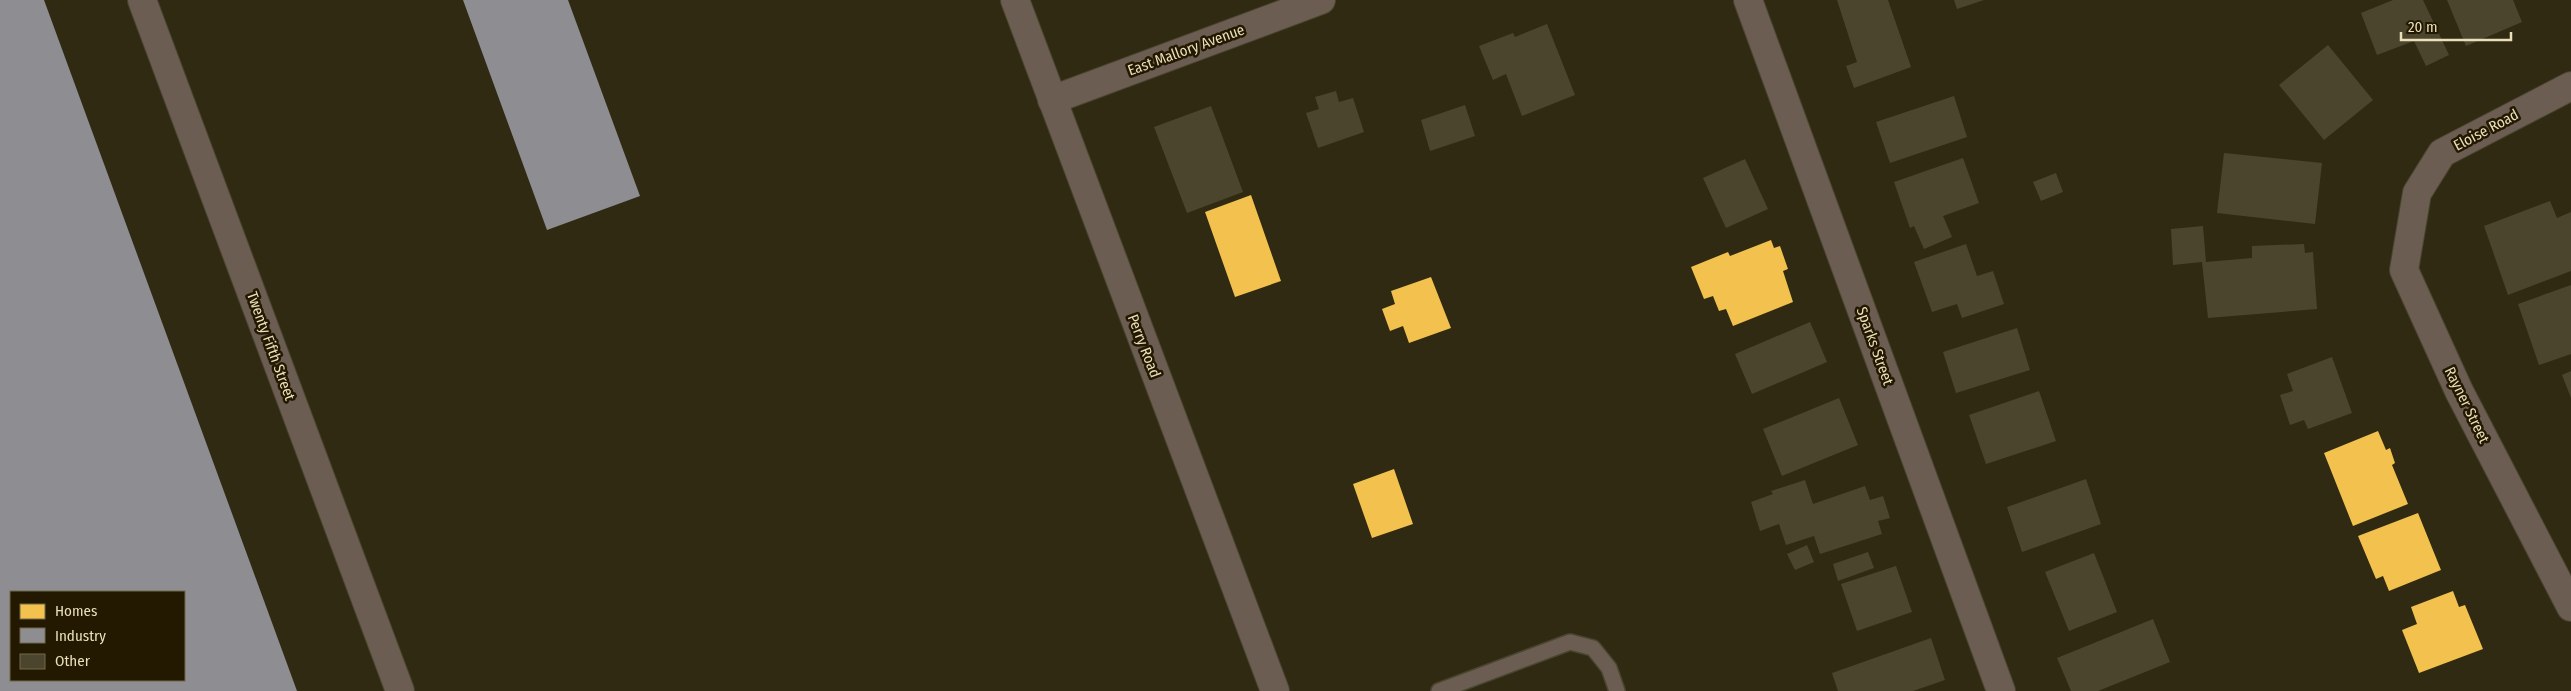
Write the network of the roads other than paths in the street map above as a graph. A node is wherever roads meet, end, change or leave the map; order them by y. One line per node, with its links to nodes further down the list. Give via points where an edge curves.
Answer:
1 (142, 0): 9 (street, Twenty Fifth Street)
2 (1015, 0): 6 (street, Perry Road)
3 (1320, 0): 6 (street, East Mallory Avenue)
4 (1748, 0): 13 (street, Sparks Street)
5 (2571, 86): 7 (street, Eloise Road, via 2442,154)
6 (1052, 100): 10 (street, Perry Road)
7 (2418, 193): 8 (street, Rayner Street, via 2404,270 2459,391)
8 (2571, 607)
9 (400, 691)
10 (1275, 691)
11 (1439, 691): 12 (lane, via 1570,642 1593,648 1609,668)
12 (1618, 691)
13 (2001, 691)

